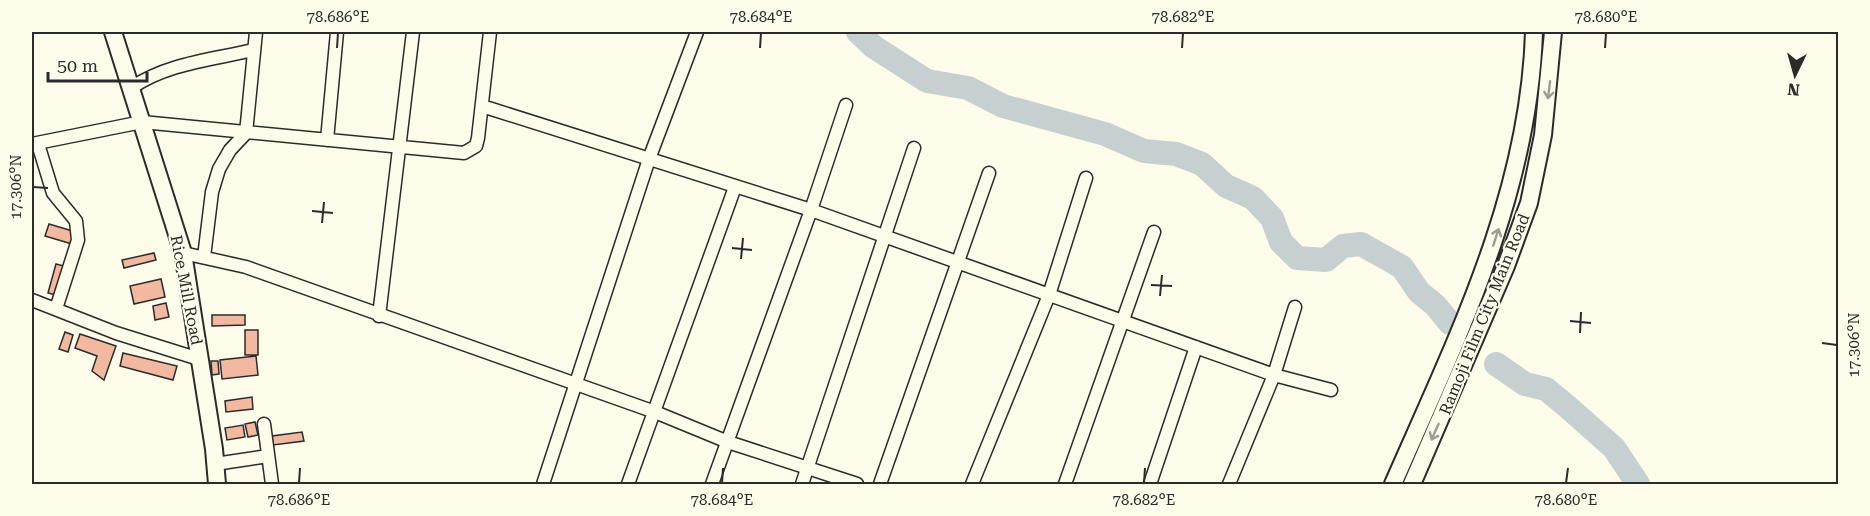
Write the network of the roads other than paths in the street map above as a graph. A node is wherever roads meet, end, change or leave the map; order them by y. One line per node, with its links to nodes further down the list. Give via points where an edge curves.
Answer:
1 (113, 32): 10 (street, Rice Mill Road)
2 (256, 32): 9 (street)
3 (337, 32): 15 (street)
4 (413, 32): 17 (street)
5 (490, 32): 12 (street)
6 (698, 32): 19 (street)
7 (1534, 32): 58 (street, Ramoji Film City Main Road, one-way to 7, via 1466,318 1509,198 1524,132)
8 (1553, 32): 59 (street, Ramoji Film City Main Road, one-way to 59, via 1543,135 1529,203)
9 (254, 50): 10 (street, via 172,67); 14 (street)
10 (131, 88): 13 (street, Rice Mill Road)
11 (846, 105): 23 (street)
12 (482, 106): 17 (street, via 478,138 471,151); 19 (street)
13 (142, 122): 14 (street); 16 (street); 26 (street, Rice Mill Road)
14 (246, 133): 15 (street); 27 (street, via 219,170 212,192)
15 (327, 140): 17 (street)
16 (35, 144): 32 (street, via 53,193 78,228 78,240)
17 (401, 148): 33 (street)
18 (914, 148): 25 (street)
19 (649, 159): 22 (street); 38 (street)
20 (989, 174): 28 (street)
21 (1086, 178): 29 (street)
22 (735, 187): 23 (street); 40 (street)
23 (811, 210): 25 (street); 42 (street)
24 (1154, 232): 34 (street)
25 (884, 237): 28 (street); 45 (street)
26 (183, 253): 27 (street); 36 (street, Rice Mill Road)
27 (204, 257): 33 (street, via 246,267)
28 (958, 262): 29 (street); 53 (street)
29 (1049, 295): 34 (street); 54 (street)
30 (32, 300): 32 (street)
31 (1294, 307): 37 (street)
32 (56, 309): 36 (street)
33 (379, 316): 38 (street)
34 (1123, 322): 35 (street); 55 (street)
35 (1196, 348): 37 (street); 56 (street)
36 (199, 359): 44 (street, Rice Mill Road)
37 (1274, 375): 39 (street); 57 (street)
38 (577, 386): 40 (street); 48 (street)
39 (1331, 390)
40 (655, 412): 42 (street); 49 (street)
41 (264, 424): 43 (street)
42 (728, 442): 45 (street); 50 (street)
43 (268, 456): 44 (street); 47 (street)
44 (215, 464): 46 (street, Rice Mill Road)
45 (809, 468): 51 (street); 52 (street)
46 (217, 484)
47 (272, 484)
48 (543, 484)
49 (628, 484)
50 (712, 484)
51 (802, 484)
52 (857, 484)
53 (880, 484)
54 (972, 484)
55 (1065, 484)
56 (1150, 484)
57 (1229, 484)
58 (1393, 484)
59 (1412, 484)

